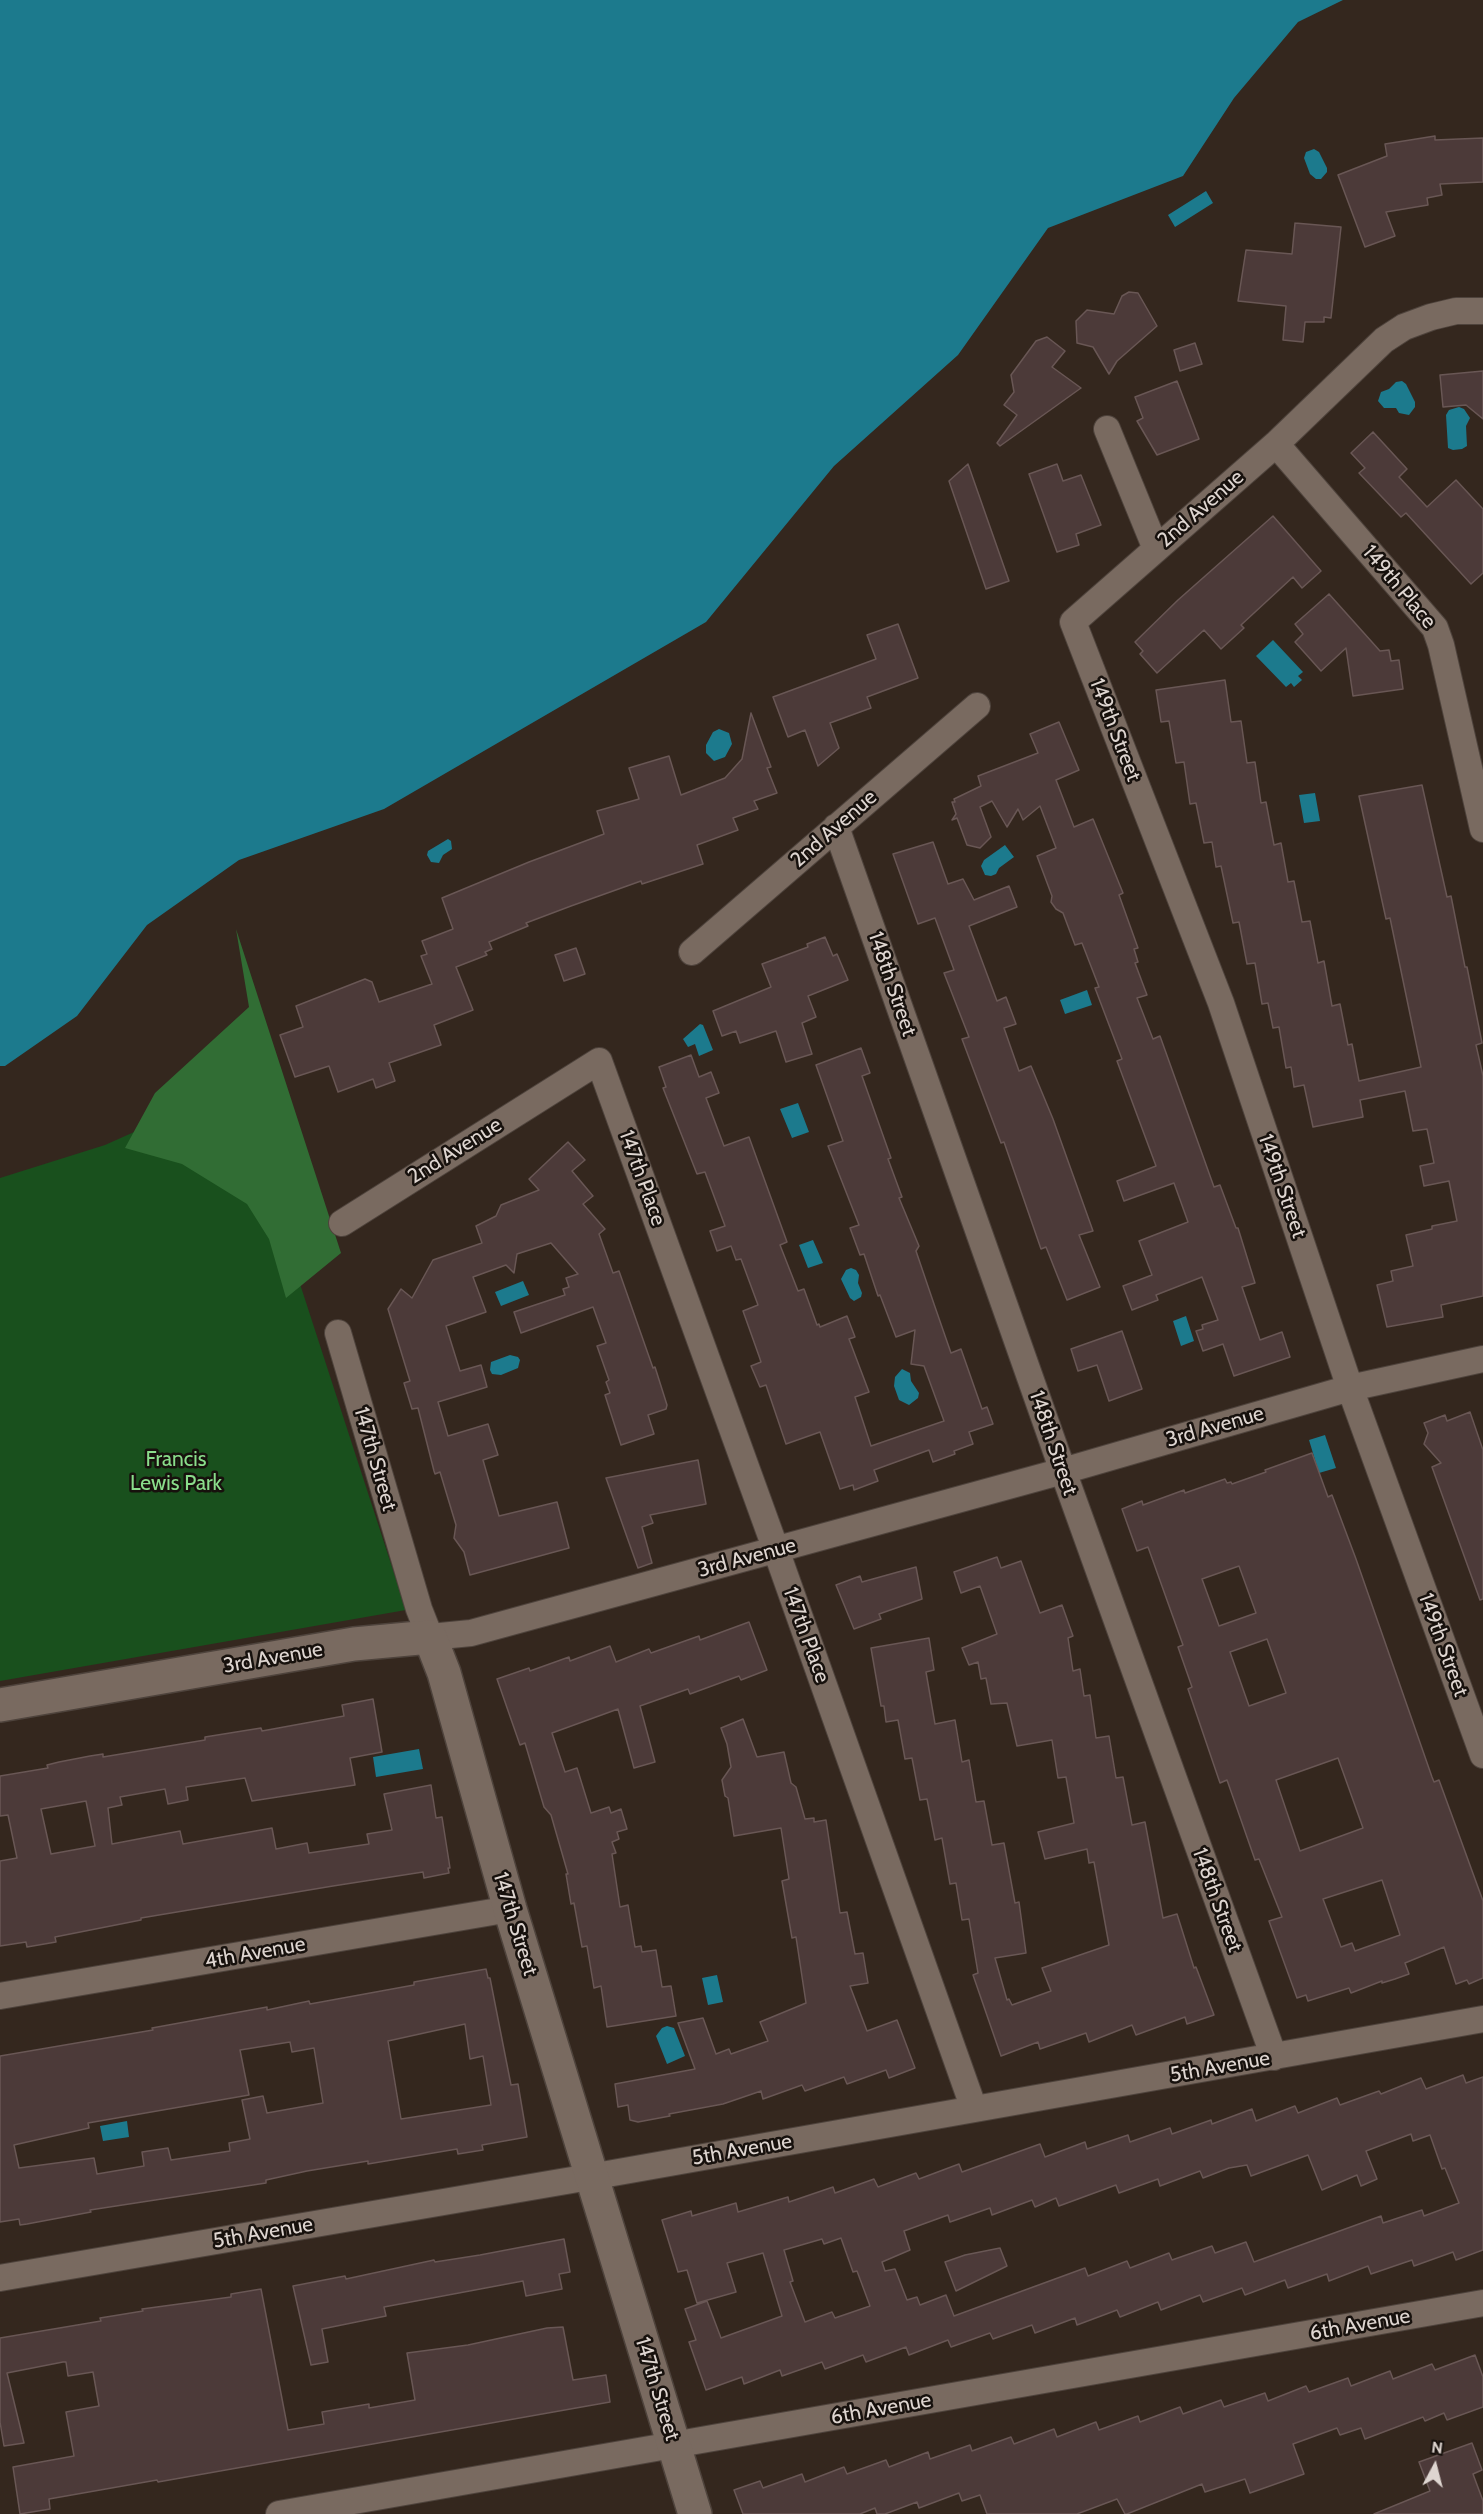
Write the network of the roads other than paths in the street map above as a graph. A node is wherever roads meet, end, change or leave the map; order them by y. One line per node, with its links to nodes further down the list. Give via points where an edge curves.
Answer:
1 (1483, 311): 3 (street, 2nd Avenue, via 1456,311 1404,327 1384,340)
2 (1107, 429): 4 (street)
3 (1276, 444): 4 (street, 2nd Avenue); 8 (street, 149th Place, via 1435,628)
4 (1156, 549): 5 (street, 2nd Avenue)
5 (1072, 622): 14 (street, 149th Street, via 1221,1003)
6 (977, 706): 7 (street, 2nd Avenue)
7 (836, 827): 9 (street, 2nd Avenue); 15 (street, 148th Street)
8 (1483, 829)
9 (692, 952)
10 (599, 1061): 11 (street, 2nd Avenue); 16 (street, 147th Place)
11 (342, 1223)
12 (338, 1333): 17 (street, 147th Street)
13 (1483, 1359): 14 (street, 3rd Avenue)
14 (1350, 1388): 15 (street, 3rd Avenue); 19 (street, 149th Street)
15 (1063, 1471): 16 (street, 3rd Avenue); 23 (street, 148th Street)
16 (776, 1550): 17 (street, 3rd Avenue, via 471,1634); 24 (street, 147th Place)
17 (430, 1637): 18 (street, 3rd Avenue, via 354,1644); 20 (street, 147th Street, via 444,1673)
18 (0, 1705)
19 (1483, 1755)
20 (510, 1909): 21 (street, 4th Avenue); 25 (street, 147th Street)
21 (0, 1996)
22 (1483, 2019): 23 (street, 5th Avenue)
23 (1274, 2057): 24 (street, 5th Avenue)
24 (974, 2109): 25 (street, 5th Avenue)
25 (593, 2177): 26 (street, 5th Avenue); 28 (street, 147th Street)
26 (0, 2278)
27 (1483, 2303): 28 (street, 6th Avenue)
28 (674, 2445): 29 (street, 6th Avenue); 30 (street, 147th Street)
29 (279, 2514)
30 (695, 2514)

